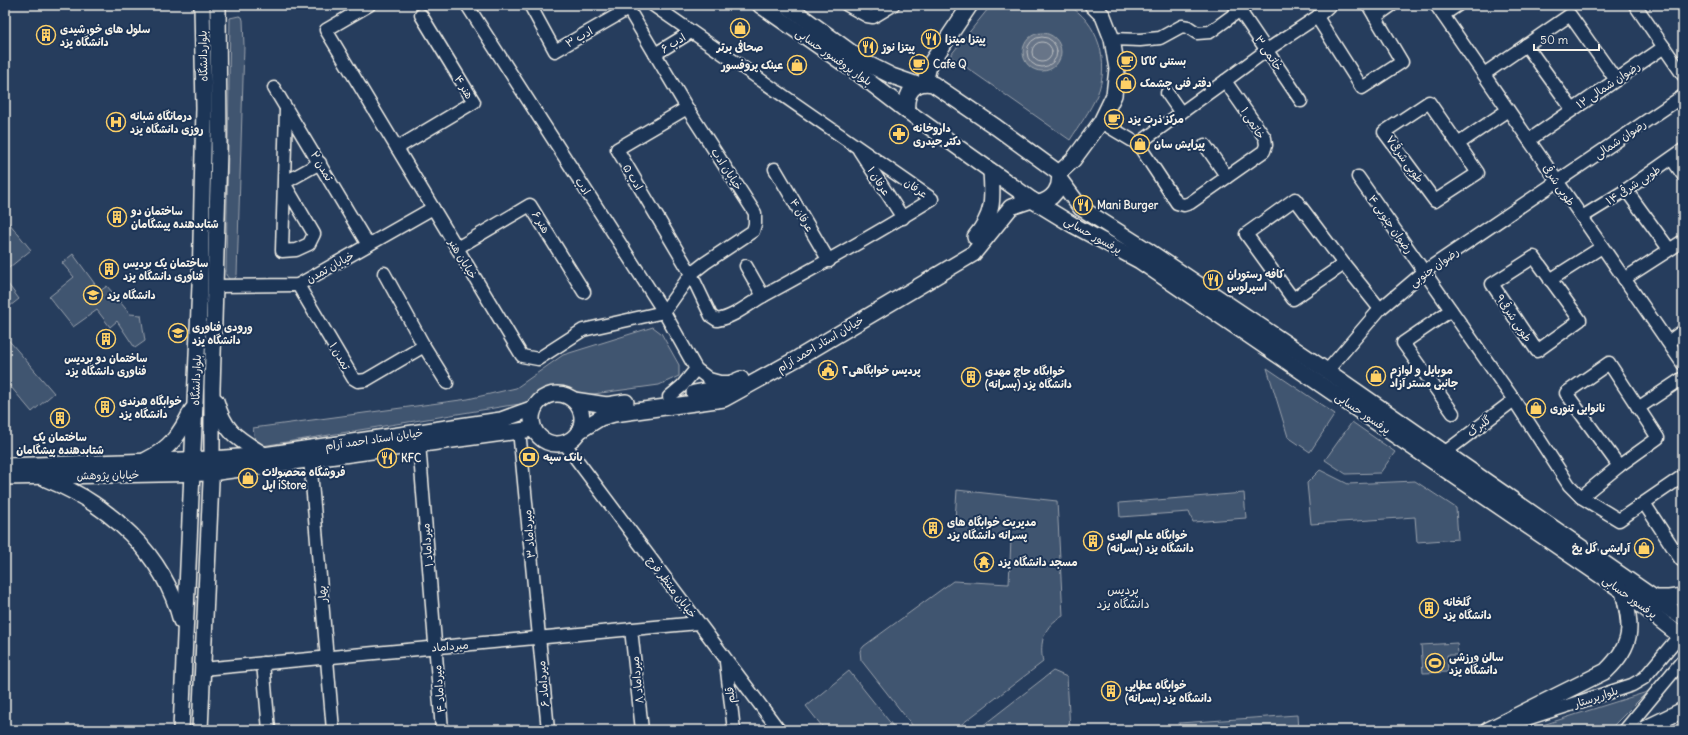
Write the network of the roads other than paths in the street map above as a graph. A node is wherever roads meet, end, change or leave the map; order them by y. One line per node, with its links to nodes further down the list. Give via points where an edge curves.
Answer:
1 (202, 5): 53 (main road, بلواردانشگاه)
2 (218, 5): 54 (main road, بلواردانشگاه)
3 (368, 5): 52 (street, خیابان هنر, via 326,30)
4 (467, 5): 92 (street, ادب)
5 (530, 5): 17 (street, ادب ۳, via 555,51)
6 (653, 5): 25 (street, عرفان)
7 (760, 5): 44 (main road, بلوار پروفسور حسابی, via 859,74)
8 (847, 5): 9 (street, via 873,17)
9 (894, 5)
10 (970, 5): 35 (main road, via 929,66)
11 (1092, 5): 20 (main road)
12 (1330, 5): 23 (street)
13 (1368, 5): 24 (street)
14 (1392, 5): 24 (street)
15 (1458, 5): 21 (street)
16 (1635, 5): 28 (street)
17 (627, 7): 30 (street, خیابان ادب)
18 (789, 7): 35 (main road, بلوار پروفسور حسابی, via 866,63 892,76)
19 (1241, 7): 26 (street, via 1210,32 1197,33 1182,26 1160,38); 29 (street, خاتمی ۳)
20 (1106, 10): 26 (main road)
21 (1440, 10): 31 (street, طوبی شرقی)
22 (421, 15): 52 (street, هنر ۴, via 474,102)
23 (1317, 17): 24 (street, via 1362,88 1402,62); 29 (street)
24 (1375, 17)
25 (691, 32): 30 (street, ادب ۶); 50 (street, عرفان)
26 (1112, 39): 46 (main road, via 1116,69 1114,95)
27 (1526, 45): 31 (street); 33 (street, via 1570,15); 42 (street)
28 (1664, 47): 32 (street); 33 (street, رضوان شمالی ۱۲)
29 (1266, 50): 34 (street); 39 (street, خاتمی ۳)
30 (655, 54): 40 (street, خیابان ادب)
31 (1484, 74): 43 (street, طوبی شرقی)
32 (1683, 75)
33 (1616, 80): 42 (street, رضوان شمالی ۱۲)
34 (1225, 81): 45 (street); 62 (street, خاتمی ۱, via 1265,138 1266,145 1264,151)
35 (921, 83): 44 (main road, via 912,89 908,96); 61 (main road, بلوار پروفسور حسابی, via 933,84 996,127)
36 (274, 88): 41 (street, تمدن ۲)
37 (1167, 93): 45 (street)
38 (1683, 96): 64 (street, رضوان شمالی)
39 (1301, 100)
40 (687, 108): 83 (street, خیابان ادب, via 755,213 753,231); 83 (street, ادب ۵, via 617,149)
41 (286, 109): 57 (street, تمدن ۲); 65 (street)
42 (1572, 109): 47 (street, رضوان شمالی ۱۲)
43 (1508, 110): 47 (street, طوبی شرقی); 49 (street)
44 (906, 111): 59 (main road, بلوار پروفسور حسابی)
45 (1181, 113): 48 (street)
46 (1101, 122): 48 (street, خاتمی ۱); 61 (main road)
47 (1529, 140): 64 (street, طوبی شرقی)
48 (1138, 144): 62 (street, خاتمی ۱, via 1177,203 1190,203)
49 (1458, 144): 49 (street, طوبی شرقی۷, via 1478,174 1435,201 1384,132 1428,102)
50 (856, 145): 71 (street, عرفان ۱); 71 (street, عرفان, via 932,199)
51 (1205, 145): 62 (street)
52 (397, 148): 70 (street, خیابان هنر)
53 (202, 150): 54 (main road); 106 (main road, بلواردانشگاه)
54 (219, 150): 87 (main road, بلواردانشگاه)
55 (1683, 150): 56 (street, طوبی شرقی ۱۴)
56 (1672, 159): 60 (street); 66 (street, طوبی شرقی ۱۴)
57 (320, 163): 65 (street); 74 (street, تمدن ۲)
58 (775, 169): 78 (street, عرفان ۴)
59 (991, 171): 67 (main road, خیابان استاد احمد آرام); 68 (main road, پرفسور حسابی)
60 (1683, 175)
61 (1060, 176): 68 (main road, via 1056,192 1050,198 1044,202); 98 (main road, پرفسور حسابی, via 1081,208)
62 (1227, 177)
63 (1358, 177): 81 (street, رضوان جنوبی ۴)
64 (1558, 182): 72 (street, طوبی شرقی); 81 (street, رضوان جنوبی)
65 (284, 183): 65 (street, via 314,234 309,244 296,250 282,251)
66 (1626, 190): 72 (street, طوبی شرقی ۱۴); 77 (street)
67 (992, 200): 69 (main road, via 1002,196 1010,202); 100 (main road, خیابان استاد احمد آرام, via 991,211 967,247)
68 (1035, 201): 69 (main road); 128 (main road, پرفسور حسابی, via 1072,225 1140,261)
69 (1011, 207): 111 (main road, خیابان استاد احمد آرام, via 973,254 724,399 614,414 600,418)
70 (433, 208): 74 (street, خیابان تمدن); 76 (street, خیابان هنر)
71 (903, 218): 78 (street, عرفان)
72 (1582, 218): 75 (street, طوبی شرقی)
73 (1683, 241): 77 (street)
74 (368, 245): 86 (street, خیابان تمدن)
75 (1602, 247): 84 (street, طوبی شرقی); 85 (street)
76 (457, 248): 88 (street, هنر ۶, via 530,205); 92 (street, خیابان هنر, via 522,356 538,359 583,330)
77 (1669, 250): 84 (street)
78 (829, 261): 89 (street, عرفان)
79 (1344, 264): 79 (street, via 1295,199 1246,234 1293,299); 90 (street)
80 (746, 266): 89 (street)
81 (1424, 271): 90 (street, رضوان جنوبی); 91 (street, رضوان جنوبی ۴)
82 (384, 273): 95 (street)
83 (691, 274): 89 (street, عرفان, via 711,316 717,320 726,318); 92 (street, خیابان ادب)
84 (1624, 279): 94 (street, طوبی شرقی)
85 (1550, 280): 85 (street, طوبی شرقی۹, via 1534,257 1492,284 1537,351 1580,320)
86 (298, 285): 87 (street, خیابان تمدن); 95 (street, تمدن ۱, via 353,378 358,381 366,380)
87 (216, 286): 102 (main road, بلواردانشگاه)
88 (584, 292)
89 (763, 296)
90 (1380, 309): 98 (street, رضوان جنوبی)
91 (1451, 310): 105 (street, رضوان جنوبی ۴); 109 (street, via 1403,343)
92 (664, 312): 97 (street, ادب)
93 (1683, 331): 94 (street)
94 (1668, 342): 96 (street, طوبی شرقی)
95 (424, 346): 101 (street)
96 (1683, 364)
97 (696, 370): 100 (street, via 709,379); 103 (street)
98 (1327, 371): 114 (main road, پرفسور حسابی)
99 (1683, 378): 108 (street)
100 (736, 382): 103 (main road, خیابان استاد احمد آرام, via 720,388)
101 (447, 383)
102 (212, 388): 115 (main road, via 227,428); 120 (main road, بلواردانشگاه)
103 (669, 397): 104 (main road, خیابان استاد احمد آرام, via 606,405)
104 (574, 400): 107 (main road, via 564,394 552,394 541,399); 111 (main road, via 582,412)
105 (1514, 400): 114 (street, گلبرگ); 125 (street, رضوان جنوبی ۴, via 1569,485)
106 (195, 404): 117 (main road, via 184,426 168,447); 119 (main road, بلواردانشگاه)
107 (534, 408): 110 (main road); 115 (main road, خیابان استاد احمد آرام, via 501,420)
108 (1638, 408): 121 (street, via 1658,438); 121 (street, via 1609,363 1566,393)
109 (1453, 413)
110 (526, 429): 112 (main road, خیابان استاد احمد آرام); 113 (main road, via 546,442 555,445); 136 (street, میرداماد ۳)
111 (580, 431): 113 (main road)
112 (419, 444): 116 (main road, خیابان استاد احمد آرام); 137 (street, میرداماد ۱)
113 (565, 444): 132 (street, خیابان منتظر فرج)
114 (1444, 453): 130 (main road, پرفسور حسابی)
115 (264, 455): 120 (main road, خیابان استاد احمد آرام)
116 (310, 459): 120 (main road, خیابان استاد احمد آرام); 138 (street, بهار)
117 (144, 461): 118 (main road, خیابان پژوهش); 119 (main road, خیابان پژوهش)
118 (5, 466)
119 (192, 466): 120 (main road); 124 (main road, خیابان پژوهش); 135 (main road, بلواردانشگاه)
120 (211, 466): 142 (main road, بلواردانشگاه)
121 (1619, 466): 125 (street)
122 (1683, 476): 126 (street)
123 (5, 477): 124 (main road, خیابان پژوهش)
124 (39, 477): 135 (main road, via 62,486 95,506 113,518 142,545 167,584 178,608)
125 (1581, 497): 126 (street, رضوان جنوبی ۴, via 1619,520)
126 (1644, 503): 127 (street, via 1681,560)
127 (1683, 558)
128 (1623, 591): 134 (main road, پرفسور حسابی); 155 (main road, via 1629,625 1627,643 1619,659 1606,671)
129 (1683, 596): 130 (main road)
130 (1654, 598): 131 (main road, پرفسور حسابی)
131 (1683, 618)
132 (698, 623): 133 (street, میرداماد); 139 (street, خیابان منتظر فرج)
133 (631, 630): 136 (street, میرداماد); 152 (street, میرداماد ۸)
134 (1682, 635): 143 (street, بلوارپرستار, via 1644,678)
135 (185, 636): 146 (main road, بلواردانشگاه)
136 (539, 638): 137 (street, میرداماد); 151 (street, میرداماد ۶)
137 (435, 648): 138 (street, میرداماد); 150 (street, میرداماد ۴)
138 (327, 658): 141 (street, میرداماد); 149 (street, بهار)
139 (726, 660): 153 (street, قلم); 154 (street, خیابان منتظر فرج)
140 (1683, 660): 144 (street)
141 (263, 664): 142 (street, میرداماد); 148 (street)
142 (202, 669): 147 (main road, بلواردانشگاه)
143 (1636, 682): 144 (street, via 1653,686); 156 (street, بلوارپرستار)
144 (1654, 696): 157 (street)
145 (1683, 710): 158 (main road)
146 (181, 730)
147 (200, 730)
148 (269, 730)
149 (333, 730)
150 (442, 730)
151 (548, 730)
152 (642, 730)
153 (734, 730)
154 (780, 730)
155 (1488, 730)
156 (1493, 730)
157 (1625, 730)
158 (1642, 730)

